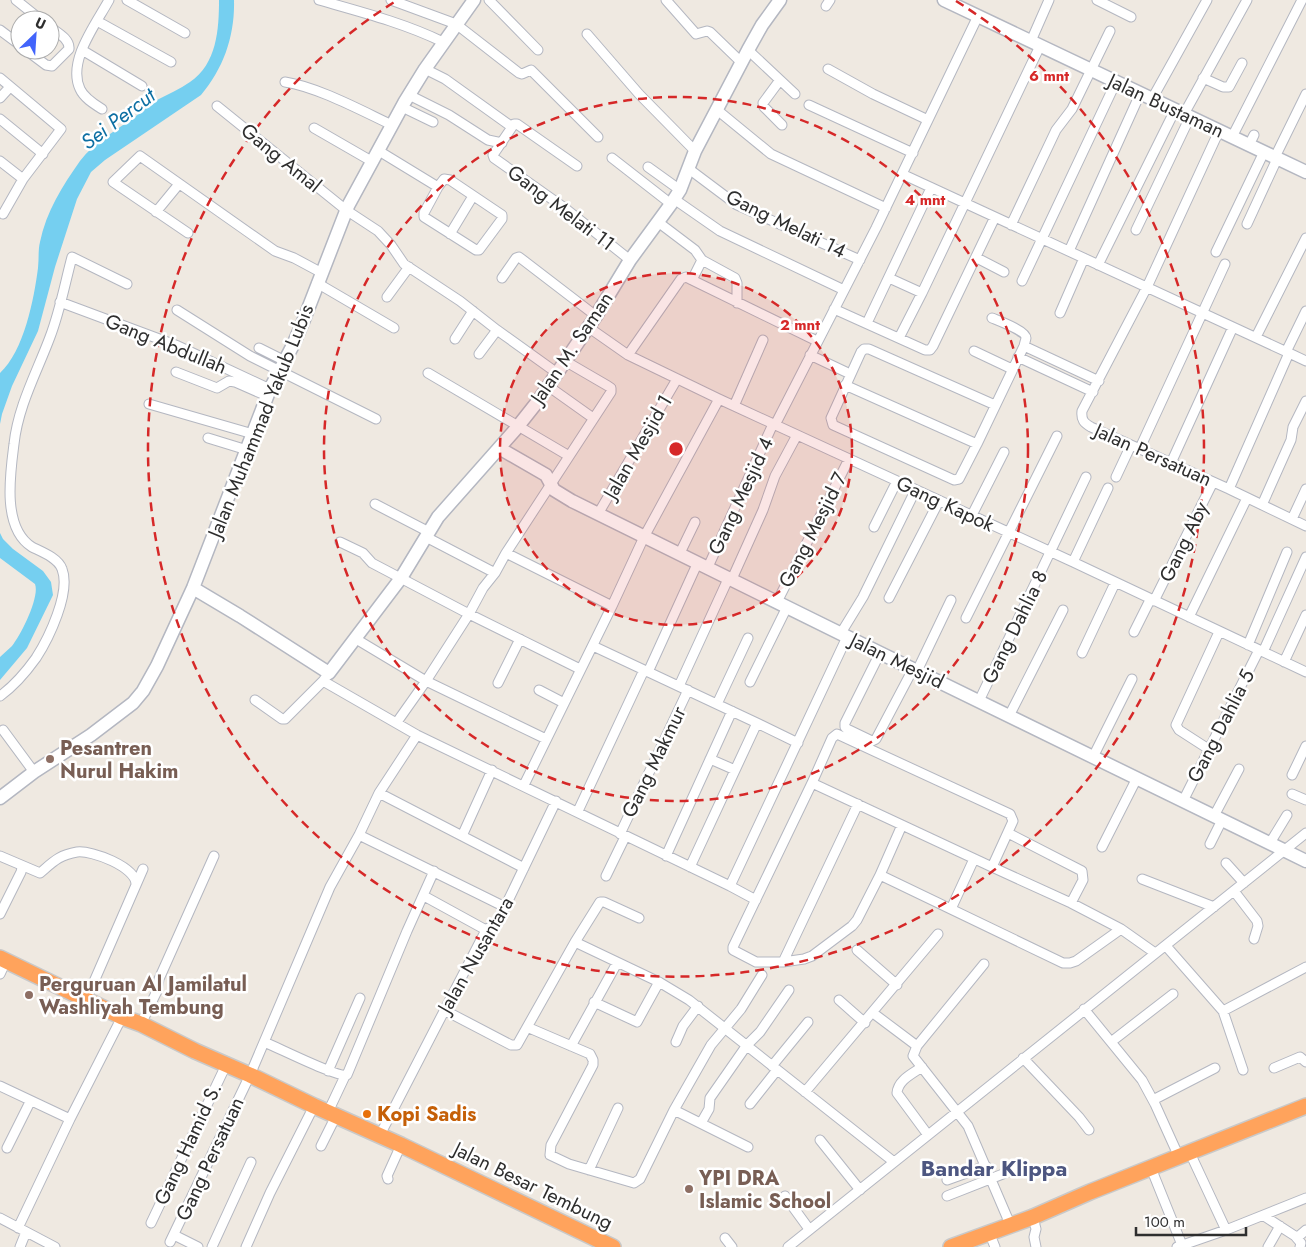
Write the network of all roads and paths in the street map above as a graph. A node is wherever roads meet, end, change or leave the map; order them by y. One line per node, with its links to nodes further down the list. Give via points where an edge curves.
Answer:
1 (16, 0): 16 (street)
2 (109, 0): 19 (street)
3 (127, 0): 22 (street)
4 (320, 0): 25 (street, via 361,11)
5 (391, 0): 20 (street)
6 (474, 0): 20 (street, Jalan Muhammad Yakub Lubis)
7 (489, 0): 28 (street)
8 (666, 0): 34 (street, via 694,32 710,32)
9 (780, 0): 29 (street, Jalan M. Saman)
10 (944, 0): 17 (street, Jalan Bustaman)
11 (1049, 0): 26 (street)
12 (1097, 0): 18 (street)
13 (1207, 0): 49 (street)
14 (1247, 0): 40 (street)
15 (1302, 0): 66 (street)
16 (28, 10)
17 (978, 16): 26 (street, Jalan Bustaman); 58 (street, Gang Mesjid 4)
18 (1131, 17)
19 (97, 21): 27 (street); 33 (street)
20 (456, 24): 25 (street, Jalan Muhammad Yakub Lubis); 65 (street, via 518,73 531,70)
21 (1110, 31): 38 (street)
22 (185, 33)
23 (587, 34): 68 (street)
24 (60, 35): 30 (street, via 70,45)
25 (444, 42): 36 (street, Jalan Muhammad Yakub Lubis)
26 (1035, 43): 38 (street, Jalan Bustaman); 86 (street)
27 (82, 50): 44 (street); 55 (street, via 77,73 80,90)
28 (538, 50)
29 (748, 50): 34 (street, Jalan M. Saman); 41 (street)
30 (60, 57)
31 (40, 60): 32 (street, via 49,66)
32 (57, 60)
33 (171, 62)
34 (741, 62): 54 (street, Jalan M. Saman)
35 (1242, 63): 40 (street, via 1228,87)
36 (426, 69): 48 (street, Jalan Muhammad Yakub Lubis); 62 (street)
37 (828, 69): 58 (street)
38 (1091, 70): 43 (street, Jalan Bustaman); 93 (street, via 1072,109 1056,130)
39 (0, 78): 45 (street)
40 (1204, 78): 56 (street)
41 (780, 80): 46 (street); 61 (street, via 763,104)
42 (285, 82): 60 (street, via 319,92)
43 (1116, 82): 49 (street, Jalan Bustaman); 99 (street)
44 (142, 86)
45 (10, 87): 50 (street); 70 (street, via 61,129)
46 (795, 94)
47 (1306, 94): 72 (street)
48 (409, 95): 53 (street, Jalan Muhammad Yakub Lubis); 67 (street, via 488,140)
49 (1146, 96): 56 (street, Jalan Bustaman); 100 (street)
50 (0, 98)
51 (809, 105): 69 (street)
52 (216, 106): 88 (street, Gang Amal)
53 (402, 107): 59 (street); 60 (street, Jalan Muhammad Yakub Lubis)
54 (716, 108): 68 (street, Jalan M. Saman); 87 (street, via 771,154)
55 (102, 110)
56 (1183, 114): 64 (street, Jalan Bustaman); 95 (street); 108 (street)
57 (0, 119): 70 (street)
58 (928, 120): 69 (street, Gang Mesjid 4)
59 (433, 122)
60 (392, 125): 71 (street, Jalan Muhammad Yakub Lubis)
61 (782, 125)
62 (512, 127): 67 (street); 75 (street, via 514,124 520,126)
63 (314, 128): 71 (street)
64 (1220, 131): 66 (street, Jalan Bustaman); 117 (street, Jalan Persatuan)
65 (598, 137)
66 (1232, 137): 72 (street, Jalan Bustaman, via 1252,140)
67 (502, 142): 104 (street, Gang Melati 11, via 494,158)
68 (695, 151): 77 (street, Jalan M. Saman)
69 (913, 153): 79 (street, Gang Mesjid 4)
70 (43, 154): 80 (street)
71 (376, 156): 82 (street); 88 (street, Jalan Muhammad Yakub Lubis)
72 (1272, 156): 78 (street, Jalan Bustaman); 94 (street); 101 (street)
73 (612, 158): 85 (street)
74 (0, 161): 80 (street)
75 (577, 166)
76 (648, 167): 85 (street)
77 (689, 168): 85 (street, Jalan M. Saman); 106 (street, Gang Melati 14, via 737,205)
78 (1306, 172)
79 (902, 174): 83 (street); 87 (street, Gang Mesjid 4)
80 (23, 179): 90 (street)
81 (179, 184): 89 (street); 89 (street, via 140,156 113,182); 111 (street)
82 (438, 187): 84 (street, via 447,179); 97 (street, via 423,216)
83 (931, 188): 86 (street); 113 (street)
84 (473, 196): 97 (street); 97 (street, via 501,214 502,219 479,250)
85 (675, 198): 92 (street, Jalan M. Saman); 118 (street, via 720,231)
86 (965, 204): 91 (street); 119 (street)
87 (886, 208): 106 (street, Gang Mesjid 4)
88 (346, 210): 109 (street, Gang Amal, via 378,231); 111 (street, Jalan Muhammad Yakub Lubis)
89 (156, 212): 96 (street)
90 (4, 214)
91 (995, 217): 93 (street); 102 (street)
92 (658, 222): 104 (street, Jalan M. Saman); 105 (street, via 695,250)
93 (1011, 224): 99 (street)
94 (1247, 224)
95 (1136, 230)
96 (188, 233)
97 (450, 234)
98 (1306, 238): 137 (street)
99 (1042, 239): 100 (street); 115 (street)
100 (1069, 251): 103 (street)
101 (1216, 252)
102 (977, 258): 110 (street); 136 (street, via 931,349 927,351)
103 (1084, 258): 108 (street); 127 (street)
104 (630, 260): 129 (street, Jalan M. Saman)
105 (702, 260): 114 (street); 122 (street, via 735,278)
106 (860, 260): 118 (street, Gang Mesjid 4)
107 (1225, 264): 128 (street)
108 (1098, 265): 117 (street)
109 (409, 267): 120 (street); 125 (street, Gang Amal)
110 (1004, 272)
111 (320, 278): 134 (street); 152 (street, Jalan Muhammad Yakub Lubis)
112 (502, 278): 129 (street, via 519,257)
113 (889, 278): 119 (street); 131 (street)
114 (692, 280): 122 (street); 146 (street, via 681,279)
115 (1022, 281)
116 (127, 284): 121 (street, via 72,257)
117 (1147, 287): 128 (street); 160 (street, Jalan Persatuan)
118 (844, 290): 123 (street, Gang Mesjid 4)
119 (922, 293): 136 (street)
120 (387, 297)
121 (60, 302): 163 (street, Gang Abdullah, via 178,346); 255 (street, via 24,401 14,443 11,508 14,524 23,539 63,570 63,595 36,658 12,687)
122 (736, 303): 140 (street)
123 (834, 309): 131 (street); 140 (street, Gang Mesjid 4)
124 (177, 310): 152 (street, via 250,356)
125 (473, 311): 135 (street, Gang Amal); 138 (street)
126 (1306, 311): 144 (street)
127 (1060, 312)
128 (1203, 313): 133 (street); 179 (street)
129 (596, 316): 132 (street, Jalan M. Saman)
130 (992, 318): 141 (street, via 1024,334)
131 (867, 323): 136 (street)
132 (588, 327): 146 (street, Gang Kapok); 149 (street, Jalan M. Saman)
133 (1233, 327): 137 (street); 185 (street)
134 (394, 328)
135 (497, 330): 145 (street); 157 (street, Gang Amal)
136 (899, 338)
137 (1256, 338): 144 (street)
138 (454, 339)
139 (763, 340): 169 (street)
140 (817, 341): 147 (street, Gang Mesjid 4)
141 (1024, 346): 148 (street); 151 (street)
142 (259, 348): 152 (street)
143 (974, 351): 153 (street)
144 (1288, 352): 150 (street); 192 (street)
145 (480, 354)
146 (628, 355): 159 (street, Gang Kapok)
147 (810, 355): 155 (street); 172 (street, Gang Mesjid 4)
148 (1018, 357): 153 (street); 158 (street)
149 (565, 361): 157 (street, Jalan M. Saman); 170 (street, via 611,388)
150 (1306, 361)
151 (1060, 363): 158 (street); 160 (street)
152 (282, 366): 163 (street, Jalan Muhammad Yakub Lubis); 171 (street)
153 (1012, 369): 168 (street)
154 (176, 372): 163 (street, via 217,388 229,381)
155 (846, 372)
156 (428, 373): 173 (street)
157 (557, 373): 162 (street, Jalan M. Saman)
158 (1055, 374): 164 (street)
159 (677, 379): 165 (street, Gang Kapok); 199 (street, Jalan Mesjid 1)
160 (1099, 381): 164 (street, Jalan Persatuan)
161 (845, 385): 168 (street, via 861,352 868,349); 178 (street); 178 (street, via 830,418 833,425 954,480 961,478)
162 (548, 386): 170 (street); 173 (street, Jalan M. Saman)
163 (269, 392): 174 (street, Jalan Muhammad Yakub Lubis)
164 (1093, 392): 179 (street, Jalan Persatuan, via 1082,411 1084,423)
165 (719, 399): 169 (street, Gang Kapok); 207 (street)
166 (1306, 401): 198 (street)
167 (149, 404): 174 (street)
168 (996, 405): 178 (street)
169 (734, 406): 172 (street, Gang Kapok)
170 (593, 418): 183 (street)
171 (376, 419)
172 (774, 425): 175 (street, Gang Kapok); 215 (street, Gang Mesjid 4)
173 (518, 426): 180 (street, Jalan M. Saman); 183 (street)
174 (253, 434): 181 (street, Jalan Muhammad Yakub Lubis)
175 (797, 435): 184 (street, Gang Kapok); 218 (street, via 775,476 763,510)
176 (1057, 436): 205 (street)
177 (208, 438): 181 (street)
178 (977, 444)
179 (1136, 446): 185 (street, Jalan Persatuan); 187 (street)
180 (499, 448): 190 (street, Jalan Mesjid, via 546,476); 206 (street, Jalan M. Saman, via 450,501)
181 (247, 450): 220 (street, Jalan Muhammad Yakub Lubis)
182 (1004, 452): 200 (street)
183 (569, 456): 190 (street)
184 (849, 459): 188 (street, Gang Kapok); 224 (street, Gang Mesjid 7)
185 (1171, 463): 189 (street, Jalan Persatuan)
186 (1086, 477): 211 (street, Gang Dahlia 8)
187 (1116, 477)
188 (897, 482): 194 (street, Gang Kapok); 204 (street)
189 (1213, 482): 192 (street, Jalan Persatuan); 223 (street, Gang Aby)
190 (551, 484): 199 (street, Jalan Mesjid, via 557,493); 210 (street)
191 (1108, 488): 214 (street)
192 (1229, 489): 195 (street, Jalan Persatuan)
193 (1306, 489): 201 (street)
194 (916, 491): 196 (street, Gang Kapok); 233 (street)
195 (1247, 498): 198 (street, Jalan Persatuan); 229 (street)
196 (939, 501): 200 (street, Gang Kapok); 221 (street)
197 (375, 504): 206 (street)
198 (1262, 505): 201 (street, Jalan Persatuan)
199 (598, 514): 207 (street, Jalan Mesjid)
200 (971, 517): 205 (street, Gang Kapok)
201 (1292, 519): 203 (street, Jalan Persatuan)
202 (695, 522): 212 (street)
203 (1306, 526)
204 (874, 527)
205 (1008, 533): 211 (street, Gang Kapok); 230 (street)
206 (427, 535): 216 (street); 217 (street, Jalan M. Saman)
207 (644, 537): 212 (street, Jalan Mesjid); 225 (street)
208 (340, 542): 217 (street)
209 (1287, 552): 237 (street)
210 (506, 553): 216 (street); 225 (street)
211 (1051, 553): 214 (street, Gang Kapok); 257 (street, Gang Dahlia 8)
212 (680, 554): 215 (street, Jalan Mesjid)
213 (1306, 557): 239 (street, Gang Dahlia 5)
214 (1073, 562): 219 (street, Gang Kapok)
215 (703, 565): 218 (street, Jalan Mesjid); 245 (street, Gang Mesjid 4)
216 (495, 573): 227 (street)
217 (401, 578): 227 (street); 235 (street, Jalan M. Saman)
218 (730, 578): 224 (street, Jalan Mesjid); 252 (street)
219 (1115, 583): 223 (street, Gang Kapok); 241 (street)
220 (193, 588): 247 (street, via 240,616); 275 (street, Jalan Muhammad Yakub Lubis, via 157,666 133,703)
221 (889, 598)
222 (951, 600): 244 (street)
223 (1152, 600): 229 (street, Gang Kapok); 231 (street, Gang Aby)
224 (782, 604): 233 (street, Jalan Mesjid); 250 (street, Gang Mesjid 7)
225 (612, 606): 238 (street)
226 (1063, 610): 261 (street)
227 (469, 614): 236 (street); 249 (street)
228 (1306, 615): 242 (street)
229 (1189, 617): 232 (street, Gang Kapok)
230 (966, 618)
231 (1134, 632)
232 (1220, 632): 237 (street, Gang Kapok); 269 (street, via 1176,725)
233 (844, 635): 240 (street, Jalan Mesjid); 267 (street)
234 (748, 638): 259 (street)
235 (356, 639): 247 (street, Jalan M. Saman); 249 (street)
236 (520, 639): 243 (street); 251 (street)
237 (1248, 645): 239 (street, Gang Kapok)
238 (593, 646): 243 (street); 245 (street)
239 (1261, 651): 242 (street, Gang Kapok); 269 (street, Gang Dahlia 5)
240 (880, 653): 244 (street, Jalan Mesjid); 244 (street, via 845,725 855,733 872,741 876,739)
241 (1082, 653)
242 (1284, 662): 246 (street, Gang Kapok)
243 (580, 669): 258 (street)
244 (915, 670): 257 (street, Jalan Mesjid)
245 (646, 671): 252 (street); 287 (street, Gang Mesjid 4)
246 (1306, 672)
247 (326, 677): 256 (street, via 285,719); 262 (street)
248 (1132, 679): 270 (street)
249 (426, 681): 262 (street); 266 (street)
250 (750, 682)
251 (498, 683)
252 (679, 686): 254 (street)
253 (539, 690): 258 (street)
254 (688, 690): 259 (street); 294 (street, Gang Makmur)
255 (0, 696)
256 (255, 700)
257 (979, 701): 261 (street, Jalan Mesjid)
258 (564, 703): 266 (street)
259 (716, 704): 260 (street)
260 (732, 712): 263 (street); 271 (street)
261 (1009, 716): 270 (street, Jalan Mesjid)
262 (396, 722): 265 (street)
263 (757, 723): 267 (street); 274 (street)
264 (3, 730): 275 (street)
265 (416, 734): 273 (street); 281 (street, Gang Persatuan)
266 (546, 739): 279 (street)
267 (798, 743): 317 (street)
268 (1306, 746): 276 (street)
269 (1210, 750): 285 (street, Gang Dahlia 5)
270 (1093, 757): 277 (street, Jalan Mesjid)
271 (710, 760): 274 (street); 302 (street)
272 (1239, 769): 289 (street)
273 (492, 770): 279 (street); 295 (street)
274 (735, 770): 307 (street)
275 (34, 772): 280 (street, Jalan Muhammad Yakub Lubis)
276 (1292, 775)
277 (1137, 778): 285 (street, Jalan Mesjid); 298 (street)
278 (812, 783): 286 (street); 291 (street, via 832,738 840,734 1010,814 1013,820); 320 (street)
279 (524, 785): 284 (street)
280 (2, 793)
281 (379, 793): 293 (street, Gang Persatuan); 295 (street)
282 (1292, 794): 283 (street)
283 (1306, 800)
284 (556, 801): 287 (street); 309 (street, Jalan Nusantara)
285 (1183, 801): 289 (street, Jalan Mesjid)
286 (858, 804): 290 (street); 335 (street)
287 (578, 811): 294 (street)
288 (1287, 815): 296 (street)
289 (1218, 818): 296 (street, Jalan Mesjid); 297 (street)
290 (902, 825): 303 (street); 312 (street)
291 (1008, 833): 308 (street); 321 (street, via 1082,871 1082,880)
292 (1306, 833): 299 (street)
293 (359, 835): 311 (street); 360 (street, Gang Persatuan, via 330,887)
294 (622, 835): 302 (street); 313 (street, Gang Makmur)
295 (462, 836): 309 (street)
296 (1270, 843): 299 (street, Jalan Mesjid)
297 (1210, 844)
298 (1102, 847)
299 (1285, 850): 304 (street, Jalan Mesjid); 315 (street)
300 (0, 856): 306 (street)
301 (214, 856): 357 (street)
302 (666, 856): 307 (street)
303 (974, 859): 308 (street); 324 (street)
304 (1306, 860)
305 (1226, 863): 315 (street)
306 (20, 864): 316 (street, via 40,873 60,858 89,853 130,872); 325 (street, via 21,872)
307 (690, 867): 317 (street)
308 (992, 867): 321 (street)
309 (524, 868): 322 (street, Jalan Nusantara)
310 (144, 869): 316 (street)
311 (434, 871): 319 (street); 322 (street)
312 (880, 875): 324 (street); 335 (street, via 852,926 808,958)
313 (606, 876)
314 (1142, 879): 323 (street)
315 (1244, 883): 318 (street)
316 (136, 884): 346 (street)
317 (730, 886): 320 (street)
318 (1234, 891): 323 (street); 330 (street, via 1258,921)
319 (424, 896): 328 (street); 376 (street)
320 (756, 900): 335 (street, via 733,950 756,962)
321 (1071, 903): 327 (street)
322 (505, 907): 328 (street, Jalan Nusantara, via 496,923)
323 (1214, 907): 332 (street)
324 (951, 909): 327 (street, via 1067,964)
325 (0, 914)
326 (638, 918): 331 (street, via 600,902)
327 (1121, 929): 334 (street)
328 (486, 930): 351 (street, Jalan Nusantara)
329 (938, 934): 342 (street)
330 (1254, 939)
331 (575, 942): 336 (street); 358 (street)
332 (1166, 946): 334 (street); 352 (street)
333 (857, 950): 342 (street)
334 (1155, 953): 350 (street)
335 (783, 962)
336 (617, 963): 341 (street); 348 (street)
337 (2, 964): 346 (highway, Jalan Besar Tembung)
338 (984, 964): 365 (street)
339 (1306, 968): 352 (street)
340 (762, 974): 359 (street)
341 (659, 982): 348 (street, via 637,1022); 349 (street)
342 (896, 985): 353 (street)
343 (789, 990): 363 (street)
344 (1173, 994): 362 (street)
345 (360, 998): 374 (street)
346 (86, 1000): 354 (highway, Jalan Besar Tembung)
347 (839, 1000): 356 (street)
348 (594, 1002): 364 (street)
349 (698, 1006): 359 (street); 361 (street)
350 (1084, 1009): 362 (street); 366 (street)
351 (444, 1010): 358 (street, via 513,1046 517,1045); 390 (street, Jalan Nusantara)
352 (1224, 1011): 373 (street)
353 (873, 1013): 356 (street); 365 (street)
354 (122, 1017): 357 (highway, Jalan Besar Tembung); 387 (street)
355 (808, 1022): 370 (street)
356 (865, 1023): 378 (street)
357 (141, 1024): 368 (highway, Jalan Besar Tembung)
358 (527, 1027): 364 (street)
359 (725, 1029): 363 (street); 384 (street, via 711,1045)
360 (264, 1042): 374 (street); 375 (street, Gang Persatuan)
361 (676, 1042)
362 (1111, 1042): 379 (street, via 1142,1080)
363 (748, 1045): 370 (street); 388 (street, via 710,1098 709,1109)
364 (571, 1046): 403 (street, via 590,1054 593,1063 549,1152 569,1164)
365 (917, 1046): 369 (street, via 913,1056)
366 (1023, 1058): 386 (street); 389 (street)
367 (1306, 1062): 372 (street, via 1300,1057)
368 (226, 1065): 375 (highway, Jalan Besar Tembung); 414 (street, Gang Hamid S.)
369 (922, 1066): 386 (street); 391 (street, via 900,1082 897,1093)
370 (775, 1068): 378 (street); 381 (street)
371 (1215, 1068): 379 (street)
372 (1274, 1068)
373 (1243, 1070)
374 (328, 1071): 376 (street)
375 (250, 1075): 385 (highway, Jalan Besar Tembung); 427 (street, Gang Persatuan, via 172,1238)
376 (345, 1076): 385 (street)
377 (0, 1086): 380 (street)
378 (805, 1092): 399 (street)
379 (1153, 1100): 397 (street)
380 (30, 1102): 387 (street); 396 (street)
381 (750, 1104)
382 (1306, 1106): 397 (highway)
383 (618, 1108): 403 (street)
384 (674, 1110): 388 (street); 403 (street, via 636,1182)
385 (326, 1111): 390 (highway, Jalan Besar Tembung); 394 (street); 429 (street, via 270,1193)
386 (958, 1111): 391 (street); 400 (street, via 971,1130)
387 (70, 1119): 418 (street)
388 (701, 1123): 395 (street)
389 (1088, 1130)
390 (380, 1135): 393 (highway, Jalan Besar Tembung)
391 (928, 1135): 399 (street)
392 (820, 1140): 407 (street)
393 (401, 1145): 404 (street); 430 (highway, Jalan Besar Tembung)
394 (321, 1146)
395 (748, 1147)
396 (6, 1148)
397 (1185, 1155): 402 (highway); 419 (street)
398 (251, 1162): 428 (street)
399 (894, 1162): 407 (street)
400 (986, 1166): 405 (street); 406 (street)
401 (1018, 1168): 405 (street)
402 (1151, 1168): 412 (highway); 424 (street)
403 (590, 1170)
404 (388, 1179)
405 (991, 1179): 409 (street); 415 (street)
406 (946, 1180)
407 (860, 1190): 417 (street)
408 (785, 1196): 417 (street)
409 (947, 1196)
410 (1306, 1198): 411 (street)
411 (1264, 1216): 416 (street); 419 (street)
412 (1033, 1217): 415 (highway); 435 (street)
413 (0, 1218): 418 (street)
414 (151, 1223)
415 (1010, 1224): 421 (highway)
416 (1280, 1226): 422 (street); 436 (street)
417 (809, 1229): 432 (street)
418 (22, 1230): 425 (street); 426 (street)
419 (1226, 1230): 424 (street)
420 (1306, 1230): 422 (street)
421 (989, 1232): 433 (highway); 434 (street)
422 (1295, 1236): 437 (street, via 1301,1243)
423 (725, 1238): 431 (street)
424 (1180, 1246)
425 (20, 1247)
426 (54, 1247)
427 (198, 1247)
428 (212, 1247)
429 (246, 1247)
430 (613, 1247)
431 (732, 1247)
432 (788, 1247)
433 (952, 1247)
434 (995, 1247)
435 (1036, 1247)
436 (1268, 1247)
437 (1300, 1247)

